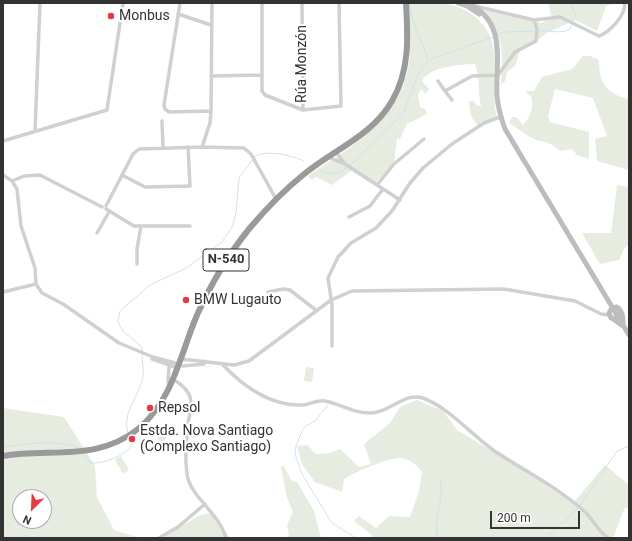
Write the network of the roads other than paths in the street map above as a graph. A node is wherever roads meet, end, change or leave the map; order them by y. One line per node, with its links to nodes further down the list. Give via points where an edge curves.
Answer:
1 (40, 3): 27 (street)
2 (123, 3): 27 (street, via 107,110)
3 (180, 3): 13 (street)
4 (212, 3): 15 (street)
5 (262, 3): 17 (street)
6 (302, 3): 23 (street, Rúa Monzón)
7 (339, 3): 23 (street, Rúa Monzón, via 341,106)
8 (406, 3): 33 (highway, N-540, via 408,43 402,79 392,100 372,126)
9 (458, 3): 16 (main road, via 477,12)
10 (462, 3): 12 (street)
11 (624, 3): 14 (street, via 620,16 603,35 595,35 560,17)
12 (470, 4): 14 (street); 16 (main road, via 487,18)
13 (178, 14): 15 (street); 24 (street, via 165,109 169,112)
14 (534, 20): 18 (street, via 537,29 536,41 516,52)
15 (211, 25): 19 (street)
16 (496, 39): 18 (main road, via 499,55)
17 (262, 75): 19 (street); 23 (street, via 262,91 265,96)
18 (498, 75): 21 (street, via 472,76); 25 (main road)
19 (212, 76): 24 (street)
20 (438, 81): 21 (street)
21 (445, 91): 22 (street)
22 (452, 100)
23 (303, 110)
24 (211, 111): 31 (street)
25 (500, 117): 42 (street, via 484,123 434,158 410,183); 54 (main road)
26 (162, 121): 32 (street)
27 (35, 131): 29 (street)
28 (424, 139): 39 (street, via 394,164)
29 (3, 141)
30 (188, 147): 31 (street); 32 (street); 37 (street, via 190,186 145,187)
31 (202, 147): 41 (street, via 244,148 250,152)
32 (163, 148): 37 (street, via 139,149 133,154)
33 (336, 152): 34 (highway, N-540); 35 (street)
34 (328, 157): 35 (street); 41 (highway, N-540, via 303,174)
35 (345, 164): 39 (street)
36 (3, 175): 38 (street)
37 (122, 175): 43 (street)
38 (12, 181): 43 (street, via 29,175 40,175); 49 (street, via 16,189 21,226 35,268)
39 (377, 185): 40 (street)
40 (383, 189): 42 (street); 44 (street, via 370,206)
41 (276, 199): 60 (highway, N-540, via 249,229 220,270 197,316)
42 (400, 200): 52 (street, via 376,228 351,243 338,257 328,278)
43 (106, 209): 45 (street, via 134,226); 47 (street)
44 (349, 217)
45 (141, 226): 46 (street); 48 (street)
46 (190, 226)
47 (97, 233)
48 (137, 264)
49 (36, 284): 50 (street); 58 (street, via 42,293 63,304 119,343)
50 (3, 292)
51 (268, 292): 53 (street, via 290,290)
52 (331, 300): 53 (street); 54 (street, via 352,291 504,289 575,301 601,314); 57 (street)
53 (317, 311): 61 (street, via 256,357 234,365)
54 (614, 313): 55 (main road); 56 (main road)
55 (629, 314)
56 (629, 335)
57 (332, 346)
58 (153, 357): 60 (street); 62 (street, via 155,362)
59 (204, 361): 60 (street); 60 (street, via 204,364); 61 (street)
60 (180, 364): 62 (street); 63 (highway, N-540)
61 (222, 365): 69 (street, via 243,385 262,396 280,402 302,405 323,400 351,411 372,413 393,407 410,396 421,397 435,403 496,452 586,512)
62 (169, 366): 64 (street)
63 (174, 380): 64 (highway, N-540); 66 (street, via 186,389 191,399 187,473 190,485)
64 (170, 388): 65 (highway, N-540, via 157,409 138,429 116,443 78,453 17,453)
65 (3, 456)
66 (205, 504): 67 (street, via 178,527); 68 (street, via 224,529)
67 (159, 538)
68 (226, 538)
69 (608, 538)

